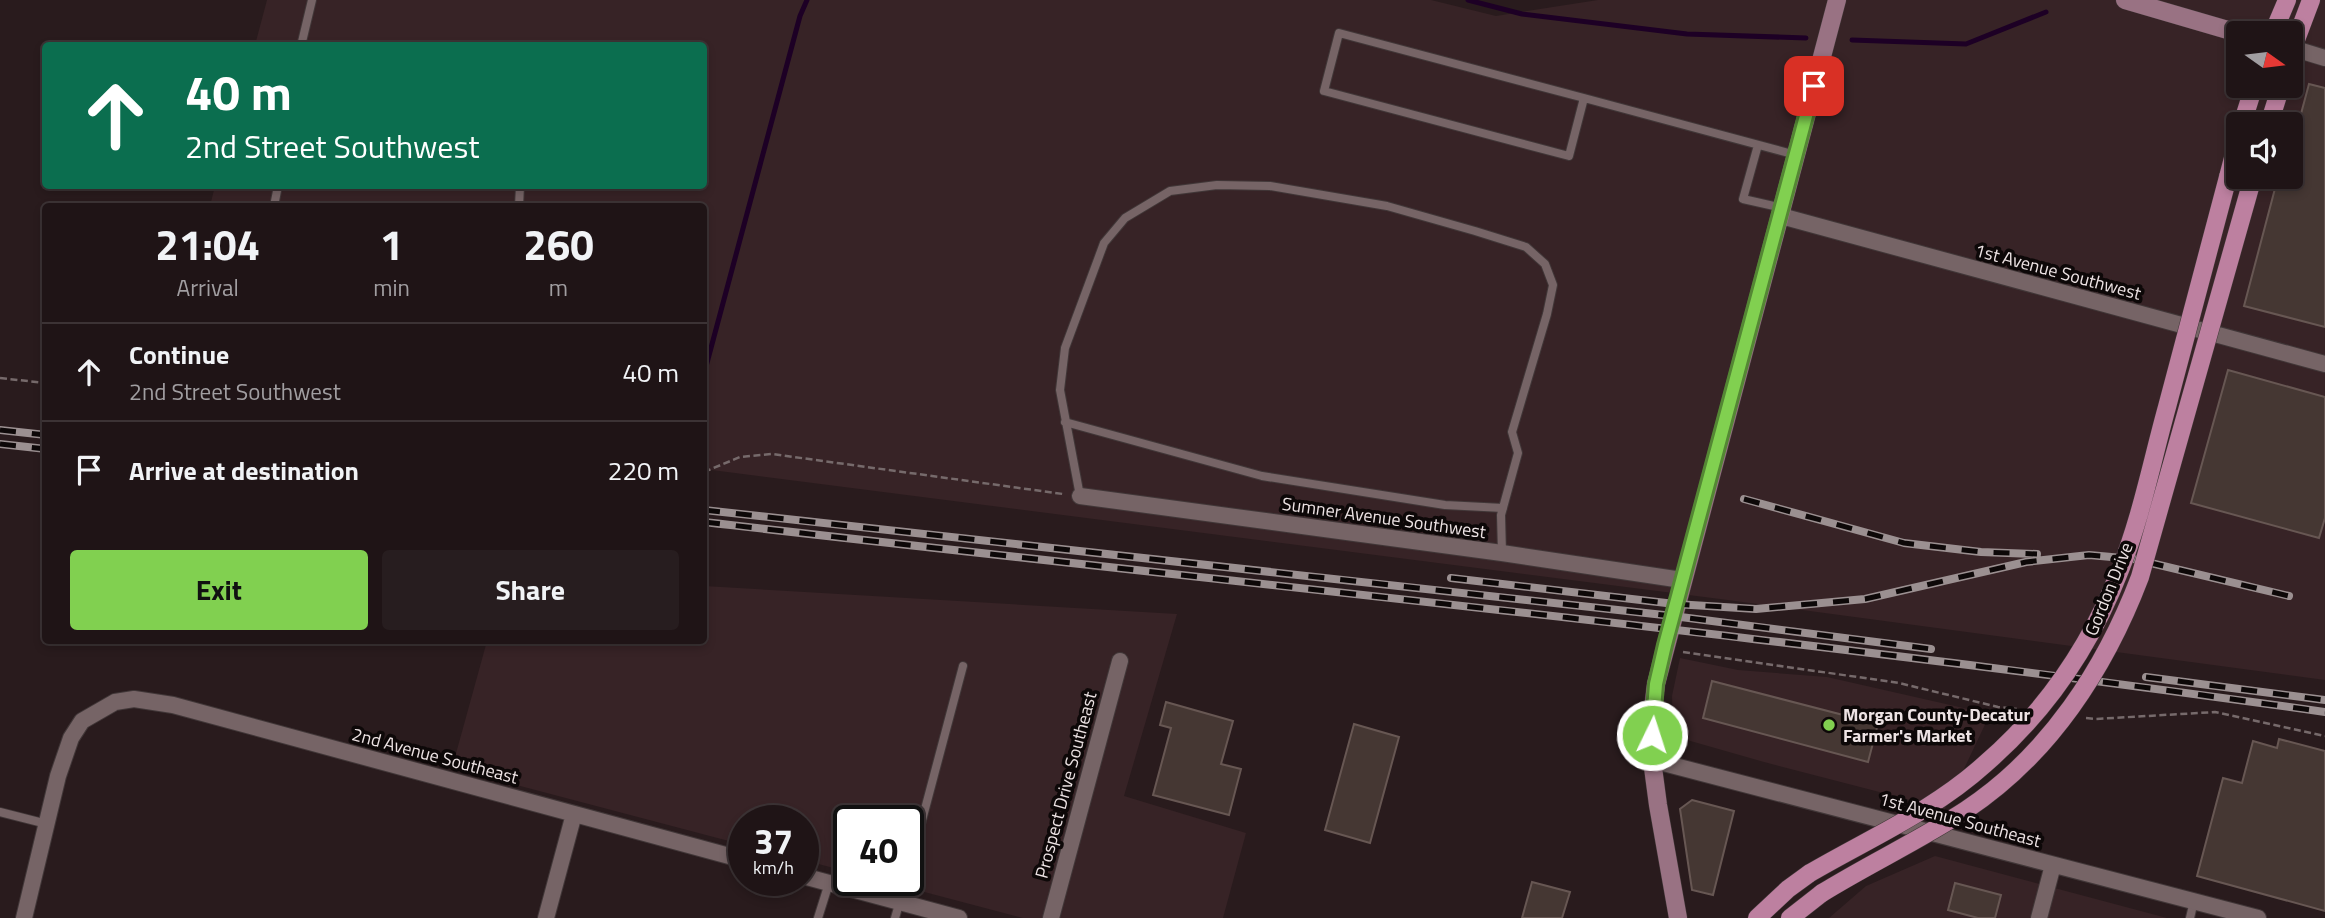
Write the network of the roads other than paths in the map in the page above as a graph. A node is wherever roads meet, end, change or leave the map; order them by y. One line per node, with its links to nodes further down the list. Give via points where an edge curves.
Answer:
1 (312, 0): 9 (lane)
2 (1837, 0): 14 (street)
3 (2125, 0): 8 (street)
4 (2287, 0): 6 (main road)
5 (2311, 0): 7 (main road)
6 (2278, 21)
7 (2303, 21)
8 (2226, 29)
9 (303, 42)
10 (2303, 53): 11 (street)
11 (2325, 58)
12 (1584, 98): 12 (lane, via 1569,156 1324,91 1339,33); 13 (lane)
13 (1758, 145): 14 (lane); 17 (lane, via 1743,199)
14 (1796, 156): 17 (street)
15 (2226, 184): 43 (main road, Gordon Drive, bridge, via 2132,536 2108,600 2075,660 2034,716 1959,786 1900,825 1810,873)
16 (2250, 189): 44 (main road, Gordon Drive, bridge, via 2140,578 2098,667 2039,746 1992,790 1966,810 1822,893)
17 (1782, 212): 18 (street, 1st Avenue Southwest); 23 (street)
18 (2325, 364)
19 (1065, 422): 20 (lane); 21 (lane, via 1262,476 1445,505); 21 (lane, via 1060,390 1065,348 1104,243 1125,218 1145,204 1170,191 1257,185 1387,206 1526,247 1545,264 1553,285 1512,432 1518,453)
20 (1080, 496): 22 (street, Sumner Avenue Southwest)
21 (1503, 509): 22 (lane)
22 (1502, 553): 23 (street, Sumner Avenue Southwest)
23 (1682, 580): 26 (street, via 1653,709)
24 (1120, 661): 41 (street, Prospect Drive Southeast)
25 (963, 666): 28 (lane)
26 (1652, 760): 32 (street, 1st Avenue Southeast); 42 (street)
27 (0, 812): 30 (lane)
28 (924, 813)
29 (574, 814): 30 (street, 2nd Avenue Southeast, via 173,705 134,699 115,702 82,721 58,776); 31 (street, 2nd Avenue Southeast); 38 (street)
30 (47, 824): 37 (street)
31 (728, 856)
32 (2053, 865): 35 (street, 1st Avenue Southeast); 45 (street)
33 (819, 880): 34 (street)
34 (828, 883): 36 (street); 39 (lane)
35 (2194, 901): 46 (lane); 47 (street, 1st Avenue Southeast)
36 (898, 910): 40 (street)
37 (23, 918)
38 (546, 918)
39 (818, 918)
40 (959, 918)
41 (1051, 918)
42 (1678, 918)
43 (1757, 918)
44 (1790, 918)
45 (2039, 918)
46 (2190, 918)
47 (2258, 918)

